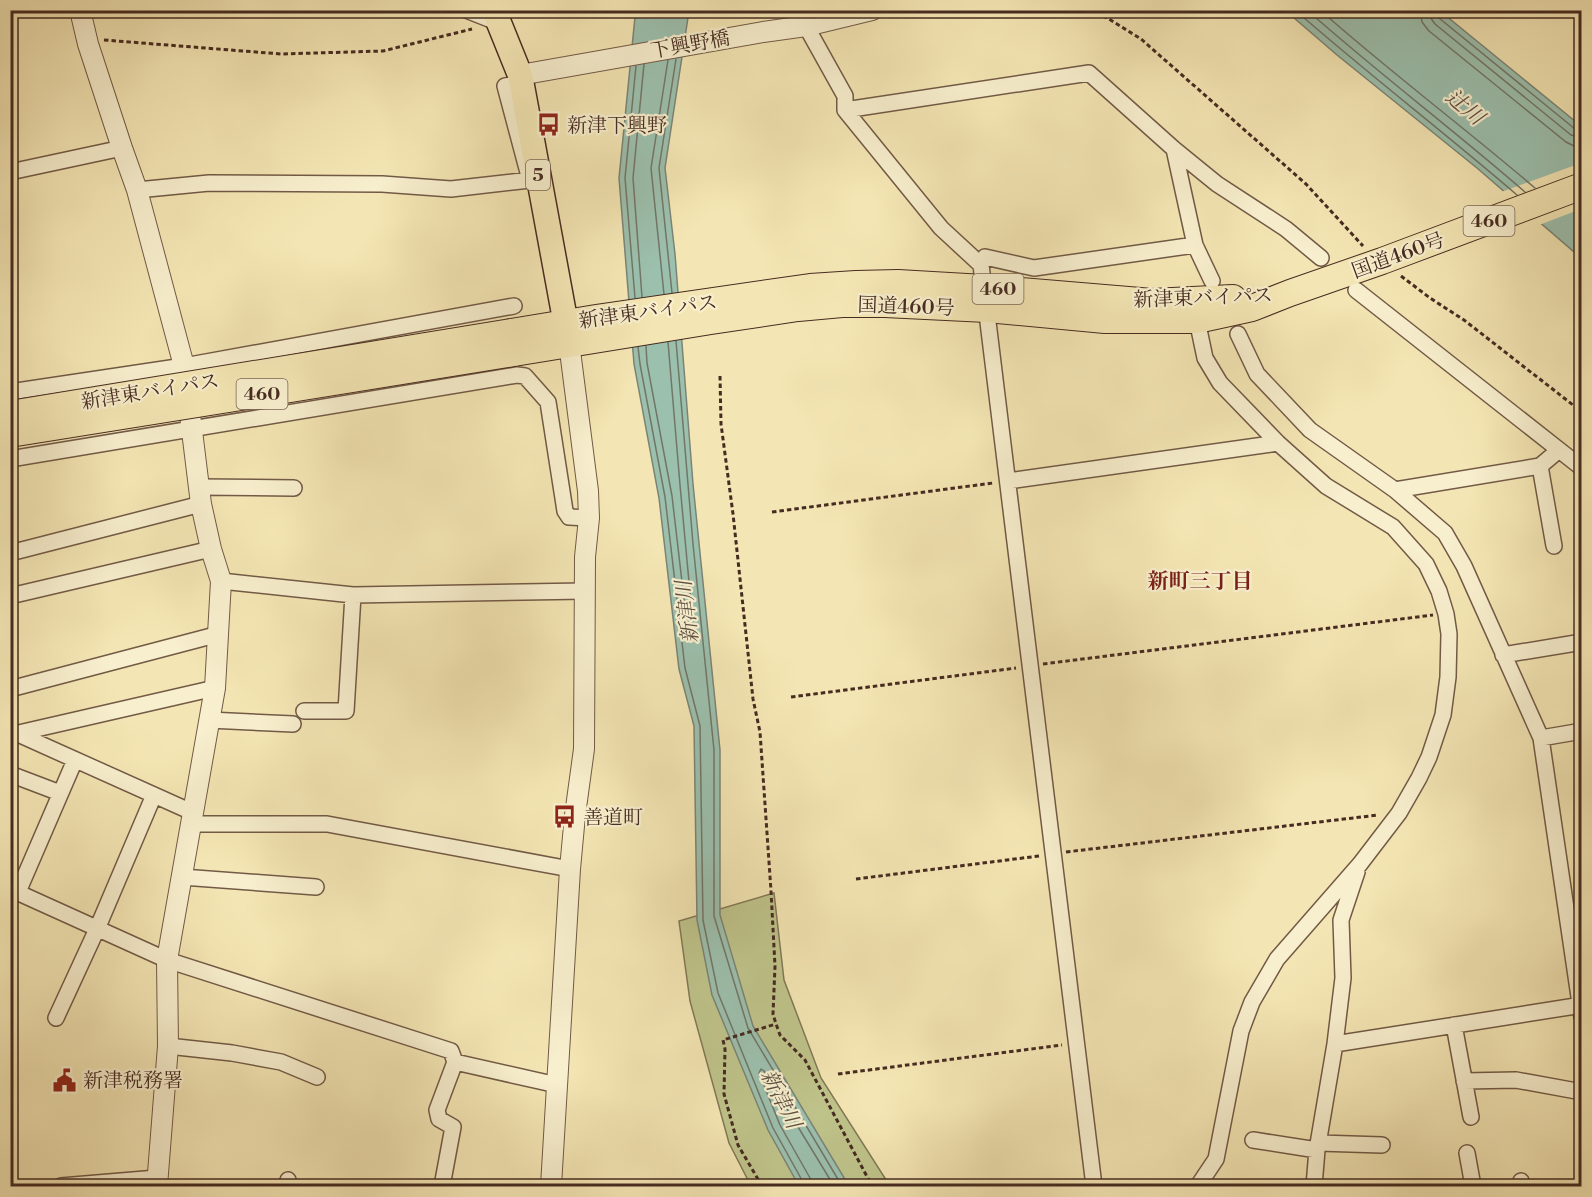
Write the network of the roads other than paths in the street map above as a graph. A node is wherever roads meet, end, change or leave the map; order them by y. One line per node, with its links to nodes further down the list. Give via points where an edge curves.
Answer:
1 (80, 10): 8 (street)
2 (466, 10): 4 (street)
3 (872, 10): 5 (street, 下興野橋)
4 (497, 17): 6 (main road, 5)
5 (806, 26): 6 (street, 下興野橋, via 618,57); 7 (street, via 845,96)
6 (521, 79): 12 (street, via 505,86 530,180 451,189 382,184 209,183); 21 (main road, 5)
7 (845, 110): 9 (street, via 1089,73); 16 (street)
8 (122, 148): 10 (street); 12 (street)
9 (1174, 149): 13 (street); 14 (street)
10 (10, 172)
11 (1581, 186): 18 (highway, 国道460号 / 460, via 1391,263)
12 (137, 190): 24 (street)
13 (1195, 245): 15 (street); 16 (street, via 1034,268 985,257)
14 (1321, 258)
15 (1212, 280)
16 (984, 287): 18 (highway, 新津東バイパス / 460, via 1152,302); 20 (highway, 国道460号 / 460, via 1105,320); 21 (highway, 国道460号 / 460, via 885,304 709,311); 34 (street)
17 (1356, 290): 30 (street)
18 (1290, 292): 20 (highway, 国道460号 / 460, via 1252,308)
19 (514, 306): 24 (street)
20 (1197, 320): 29 (street, via 1205,358 1220,383)
21 (567, 333): 23 (highway, 新津東バイパス / 460); 38 (street)
22 (1238, 334): 36 (street, via 1257,374 1310,430)
23 (513, 343): 26 (highway, 新津東バイパス / 460, bridge); 28 (highway, 新津東バイパス / 460, bridge)
24 (184, 366): 25 (street); 27 (street)
25 (10, 392)
26 (10, 414)
27 (193, 428): 31 (street); 37 (street); 38 (street, via 525,376 548,402 565,511 569,517)
28 (10, 434)
29 (1278, 443): 34 (street); 62 (street, via 1326,486 1393,527 1426,564 1446,614 1448,677 1443,715 1429,757 1398,813)
30 (1559, 450): 32 (street); 33 (street)
31 (10, 459)
32 (1540, 466): 36 (street); 39 (street)
33 (1581, 468)
34 (1008, 481): 88 (street)
35 (294, 488): 37 (street)
36 (1395, 490): 48 (street, via 1445,533)
37 (200, 496): 40 (street); 41 (street)
38 (589, 518): 43 (street)
39 (1554, 546)
40 (211, 549): 42 (street); 45 (street)
41 (10, 553)
42 (221, 581): 44 (street); 46 (street)
43 (585, 591): 44 (street); 63 (street, via 584,749)
44 (353, 595): 51 (street, via 346,711)
45 (10, 596)
46 (219, 634): 49 (street); 50 (street)
47 (1581, 642): 48 (street)
48 (1503, 655): 56 (street)
49 (10, 688)
50 (215, 688): 52 (street); 55 (street)
51 (304, 711)
52 (209, 720): 53 (street); 61 (street)
53 (293, 724)
54 (1581, 731): 56 (street)
55 (14, 735): 57 (street)
56 (1541, 738): 69 (street)
57 (75, 760): 59 (street); 60 (street)
58 (10, 774): 59 (street)
59 (60, 793): 66 (street)
60 (154, 795): 61 (street); 67 (street)
61 (193, 818): 63 (street, via 327,824); 64 (street)
62 (1360, 864): 72 (street, via 1341,920 1343,978); 89 (street, via 1277,959 1252,1002 1241,1031 1215,1159)
63 (570, 869): 77 (street)
64 (182, 877): 65 (street); 68 (street)
65 (316, 887)
66 (14, 891): 67 (street)
67 (97, 929): 68 (street); 70 (street)
68 (167, 960): 73 (street); 74 (street, via 451,1051)
69 (1581, 1009): 71 (street)
70 (56, 1018)
71 (1454, 1025): 72 (street); 76 (street)
72 (1335, 1044): 82 (street)
73 (168, 1046): 75 (street, via 281,1062); 84 (street)
74 (455, 1062): 77 (street); 86 (street, via 437,1110 439,1119 453,1127)
75 (317, 1077)
76 (1464, 1081): 78 (street, via 1516,1080); 79 (street)
77 (557, 1085): 87 (street)
78 (1581, 1092)
79 (1471, 1118)
80 (1253, 1140): 82 (street)
81 (1382, 1145): 82 (street)
82 (1318, 1146): 90 (street)
83 (1467, 1153): 91 (street)
84 (157, 1182): 85 (street)
85 (61, 1186)
86 (442, 1186)
87 (551, 1186)
88 (1094, 1186)
89 (1198, 1186)
90 (1314, 1186)
91 (1473, 1186)

